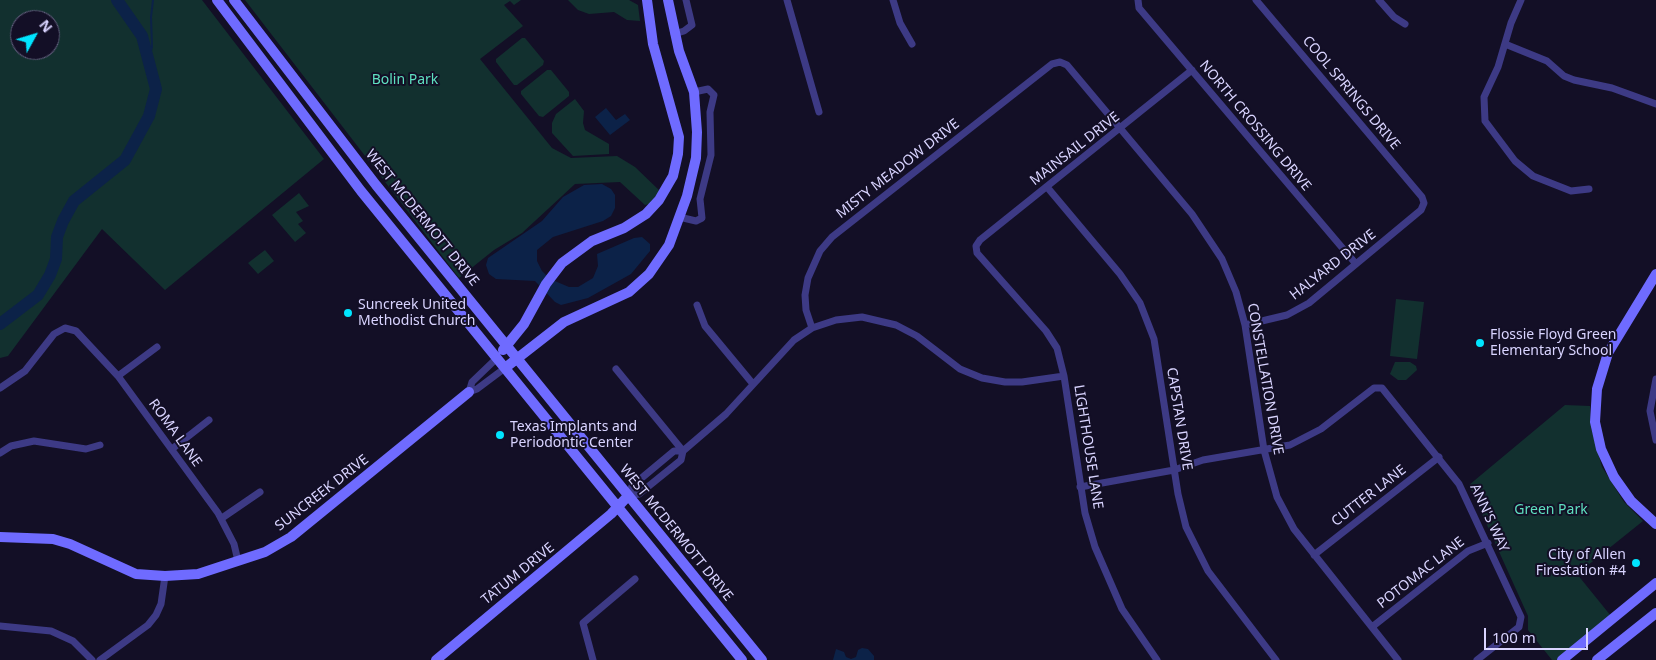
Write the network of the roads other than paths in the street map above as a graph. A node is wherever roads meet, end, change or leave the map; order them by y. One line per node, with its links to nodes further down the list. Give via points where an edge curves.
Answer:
1 (218, 0): 34 (street, WEST MCDERMOTT DRIVE, via 361,191)
2 (234, 0): 32 (street, WEST MCDERMOTT DRIVE)
3 (647, 0): 32 (street, via 653,44 679,137 673,176 660,200 646,214 582,247 554,273 524,324)
4 (668, 0): 13 (street)
5 (686, 0): 13 (street, via 692,25)
6 (787, 0): 20 (street)
7 (893, 0): 14 (street, via 900,23)
8 (1256, 0): 24 (street, COOL SPRINGS DRIVE, via 1422,197)
9 (1379, 0): 12 (street)
10 (1137, 1): 17 (street, NORTH CROSSING DRIVE, via 1139,8)
11 (1519, 1): 15 (street)
12 (1405, 24)
13 (674, 34): 18 (street)
14 (912, 44)
15 (1505, 44): 19 (street, via 1547,61 1574,80 1612,88); 23 (street, via 1484,97 1483,112 1489,129 1515,161 1533,176 1571,191)
16 (1060, 62): 21 (street, CONSTELLATION DRIVE, via 1069,68); 31 (street, MISTY MEADOW DRIVE, via 1052,64 832,236 820,250 808,278 806,310)
17 (1192, 70): 21 (street, MAINSAIL DRIVE); 27 (street, NORTH CROSSING DRIVE)
18 (694, 92): 25 (street, via 698,132 696,158); 25 (street, via 708,89 714,95 710,112 711,155 700,199 702,218 696,221)
19 (1656, 104)
20 (819, 112)
21 (1121, 129): 22 (street, MAINSAIL DRIVE); 30 (street, CONSTELLATION DRIVE, via 1203,228 1232,282)
22 (1047, 187): 26 (street, MAINSAIL DRIVE, via 980,240); 52 (street, CAPSTAN DRIVE, via 1133,290 1147,318 1154,339)
23 (1589, 189)
24 (1424, 204): 27 (street, HALYARD DRIVE, via 1421,210)
25 (679, 217): 35 (street, via 665,252 643,280 621,297 564,322)
26 (976, 249): 39 (street, LIGHTHOUSE LANE, via 1054,342)
27 (1356, 264): 30 (street, HALYARD DRIVE, via 1298,310)
28 (1656, 274): 58 (street, via 1608,353 1597,389 1596,422 1603,455 1614,477 1631,501)
29 (697, 305): 41 (street, via 705,326)
30 (1245, 325): 48 (street, CONSTELLATION DRIVE)
31 (812, 328): 39 (street, via 849,318 875,319 908,330 960,369 982,378 1022,382); 41 (street, via 794,340)
32 (506, 345): 34 (street); 35 (street, WEST MCDERMOTT DRIVE)
33 (157, 347): 38 (street)
34 (497, 358): 36 (street, WEST MCDERMOTT DRIVE); 43 (street, SUNCREEK DRIVE, via 472,382)
35 (517, 359): 36 (street); 55 (street, WEST MCDERMOTT DRIVE)
36 (505, 368): 43 (street, SUNCREEK DRIVE); 56 (street, WEST MCDERMOTT DRIVE)
37 (616, 369): 49 (street)
38 (118, 376): 42 (street, ROMA LANE, via 76,330 65,328 54,334 25,371); 47 (street, ROMA LANE)
39 (1064, 376): 53 (street, LIGHTHOUSE LANE)
40 (1656, 379): 45 (street, via 1650,411)
41 (753, 384): 49 (street, via 726,414)
42 (0, 388)
43 (470, 392): 62 (street, SUNCREEK DRIVE, via 291,537 265,552)
44 (209, 420): 47 (street)
45 (1656, 440)
46 (100, 445): 50 (street, via 86,449 34,442 11,446)
47 (172, 449): 57 (street, ROMA LANE)
48 (1264, 450): 51 (street, ANN'S WAY, via 1290,445 1321,430 1379,387); 52 (street, via 1203,460); 61 (street, CONSTELLATION DRIVE, via 1285,514)
49 (683, 451): 55 (street, via 681,460 639,494); 55 (street, via 674,451 632,486)
50 (0, 453)
51 (1439, 457): 60 (street, ANN'S WAY, via 1467,496); 61 (street, CUTTER LANE)
52 (1174, 470): 53 (street); 76 (street, CAPSTAN DRIVE, via 1184,520 1195,546 1225,594)
53 (1080, 487): 75 (street, LIGHTHOUSE LANE, via 1105,574 1134,628)
54 (260, 492): 57 (street)
55 (628, 496): 56 (street, TATUM DRIVE); 74 (street, WEST MCDERMOTT DRIVE)
56 (618, 507): 71 (street, TATUM DRIVE); 73 (street, WEST MCDERMOTT DRIVE)
57 (222, 518): 62 (street, ROMA LANE)
58 (1656, 524)
59 (0, 537): 63 (street, SUNCREEK DRIVE, via 53,539 85,549 136,574)
60 (1488, 543): 68 (street, POTOMAC LANE, via 1468,551); 78 (street, ANN'S WAY, via 1521,617 1520,624)
61 (1314, 555): 68 (street, CONSTELLATION DRIVE)
62 (238, 561): 63 (street, SUNCREEK DRIVE, via 198,574)
63 (165, 576): 70 (street, via 161,604 148,626)
64 (635, 579): 72 (street, via 583,624)
65 (1656, 584): 79 (street)
66 (1656, 613): 80 (street)
67 (0, 626): 69 (street, via 51,631 74,641)
68 (1372, 627): 77 (street, CONSTELLATION DRIVE)
69 (92, 660)
70 (100, 660)
71 (436, 660)
72 (593, 660)
73 (742, 660)
74 (762, 660)
75 (1157, 660)
76 (1276, 660)
77 (1398, 660)
78 (1477, 660)
79 (1562, 660)
80 (1597, 660)

